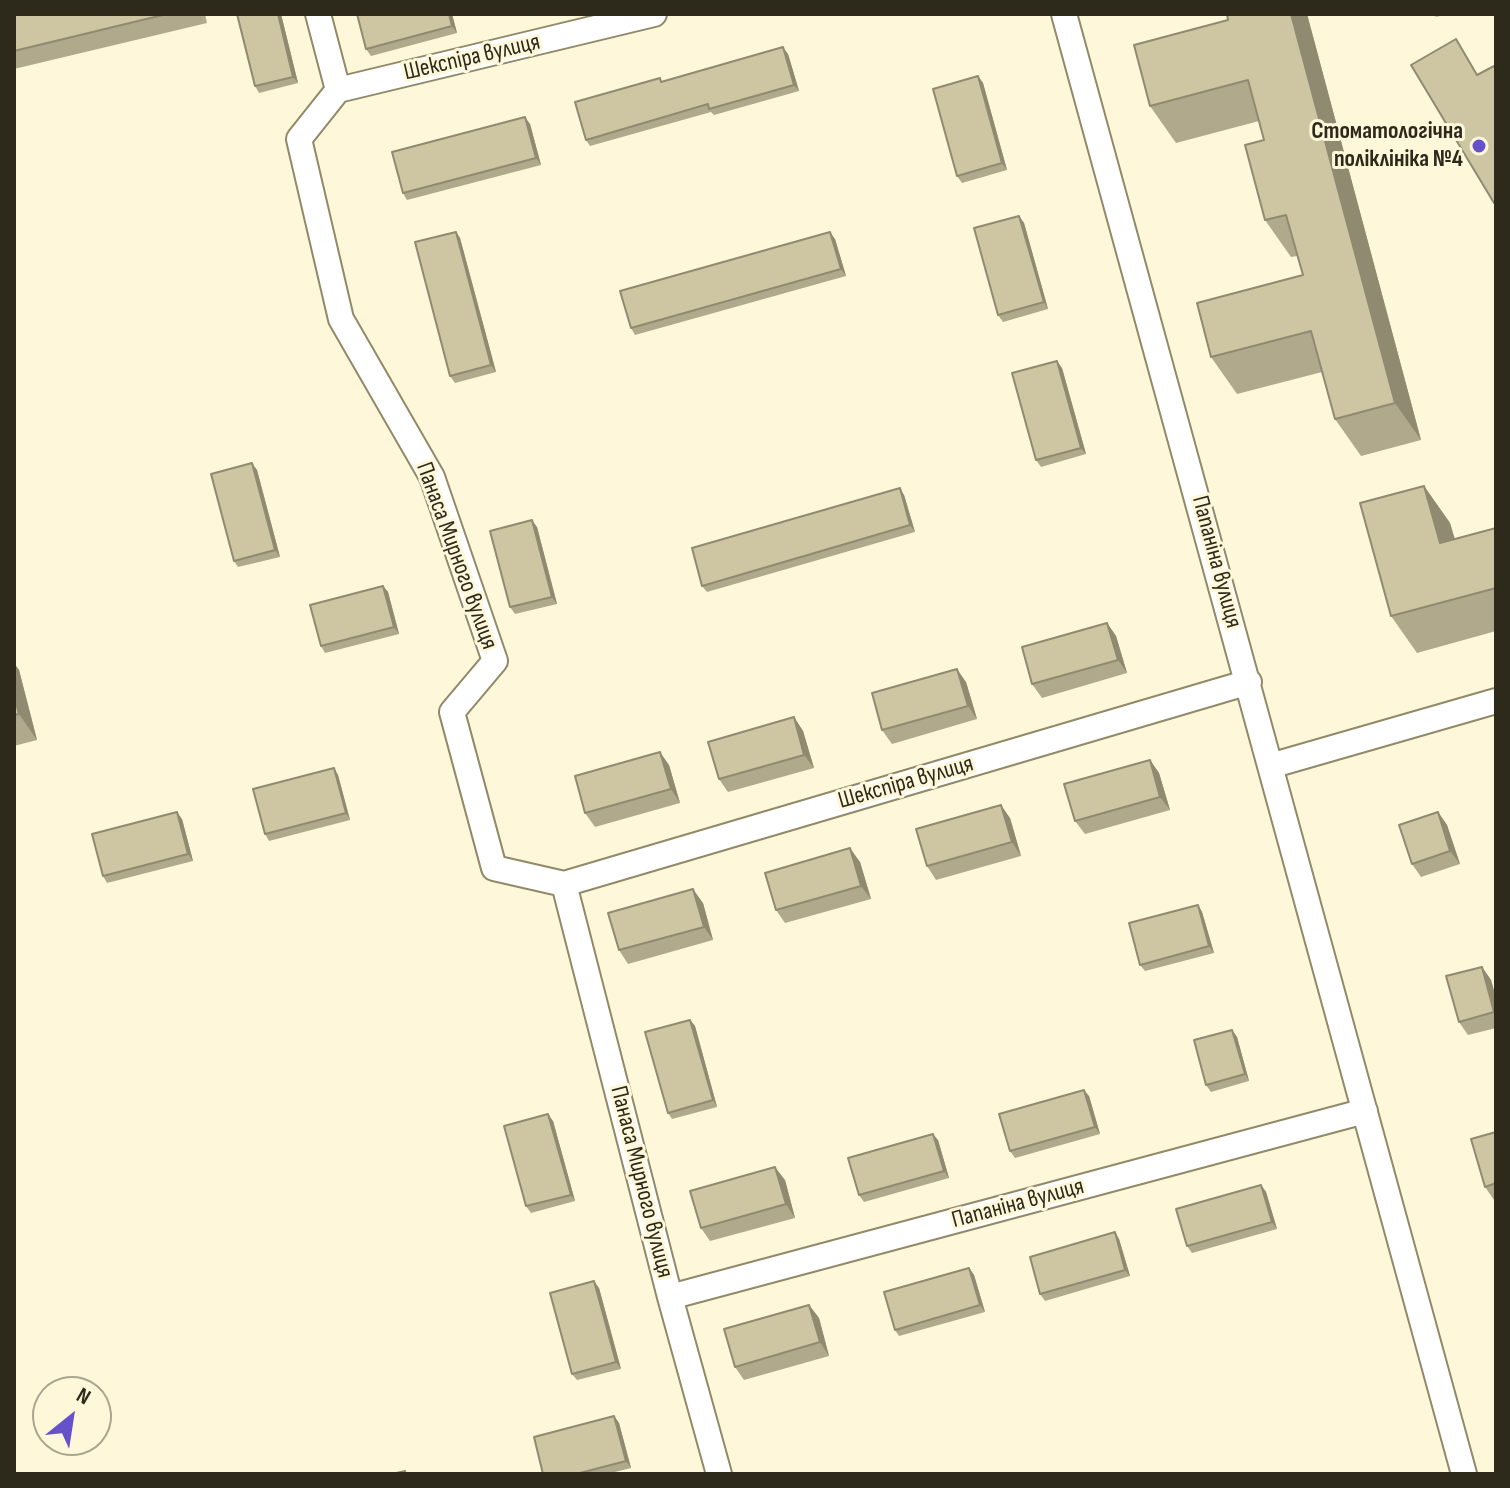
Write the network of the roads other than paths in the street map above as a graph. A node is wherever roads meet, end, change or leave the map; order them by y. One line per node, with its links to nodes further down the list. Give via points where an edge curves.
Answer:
1 (318, 14): 4 (street)
2 (654, 14): 4 (street, Шекспіра вулиця)
3 (1064, 14): 5 (street, Папаніна вулиця)
4 (338, 90): 8 (street, Панаса Мирного вулиця, via 299,139 341,319 432,477 495,661 452,712 494,868)
5 (1249, 682): 7 (street, Папаніна вулиця); 8 (street, Шекспіра вулиця)
6 (1496, 701): 7 (street)
7 (1270, 766): 9 (street, Папаніна вулиця)
8 (564, 884): 10 (street, Панаса Мирного вулиця)
9 (1365, 1111): 10 (street, Папаніна вулиця); 12 (street, Папаніна вулиця)
10 (670, 1297): 11 (street, Панаса Мирного вулиця)
11 (719, 1474)
12 (1464, 1474)

